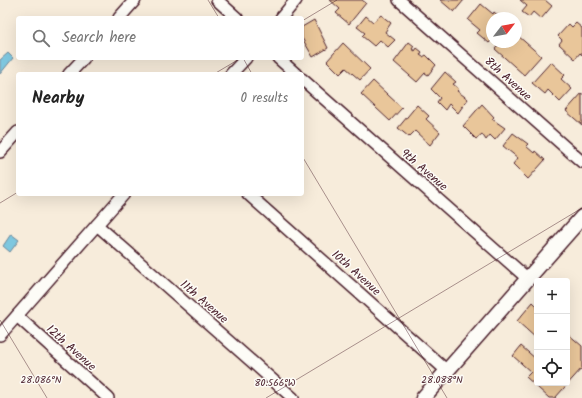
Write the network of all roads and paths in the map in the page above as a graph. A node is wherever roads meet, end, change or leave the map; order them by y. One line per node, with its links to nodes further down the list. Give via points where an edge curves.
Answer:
1 (135, 0): 5 (street)
2 (217, 0): 6 (street)
3 (296, 0): 7 (street)
4 (399, 0): 17 (street, 8th Avenue)
5 (121, 16)
6 (235, 16)
7 (283, 16)
8 (82, 60): 11 (street)
9 (244, 60): 12 (street)
10 (280, 60): 13 (street)
11 (71, 72)
12 (233, 72)
13 (294, 72)
14 (304, 82): 22 (street, 9th Avenue)
15 (16, 134): 16 (street)
16 (0, 152)
17 (582, 162)
18 (122, 196): 21 (street)
19 (250, 196): 25 (street, 10th Avenue)
20 (582, 217): 22 (main road)
21 (97, 225): 23 (street); 27 (street, 11th Avenue)
22 (528, 279): 25 (main road)
23 (17, 316): 24 (street); 26 (street, 12th Avenue)
24 (0, 335)
25 (447, 371): 28 (main road)
26 (108, 398)
27 (293, 398)
28 (423, 398)

